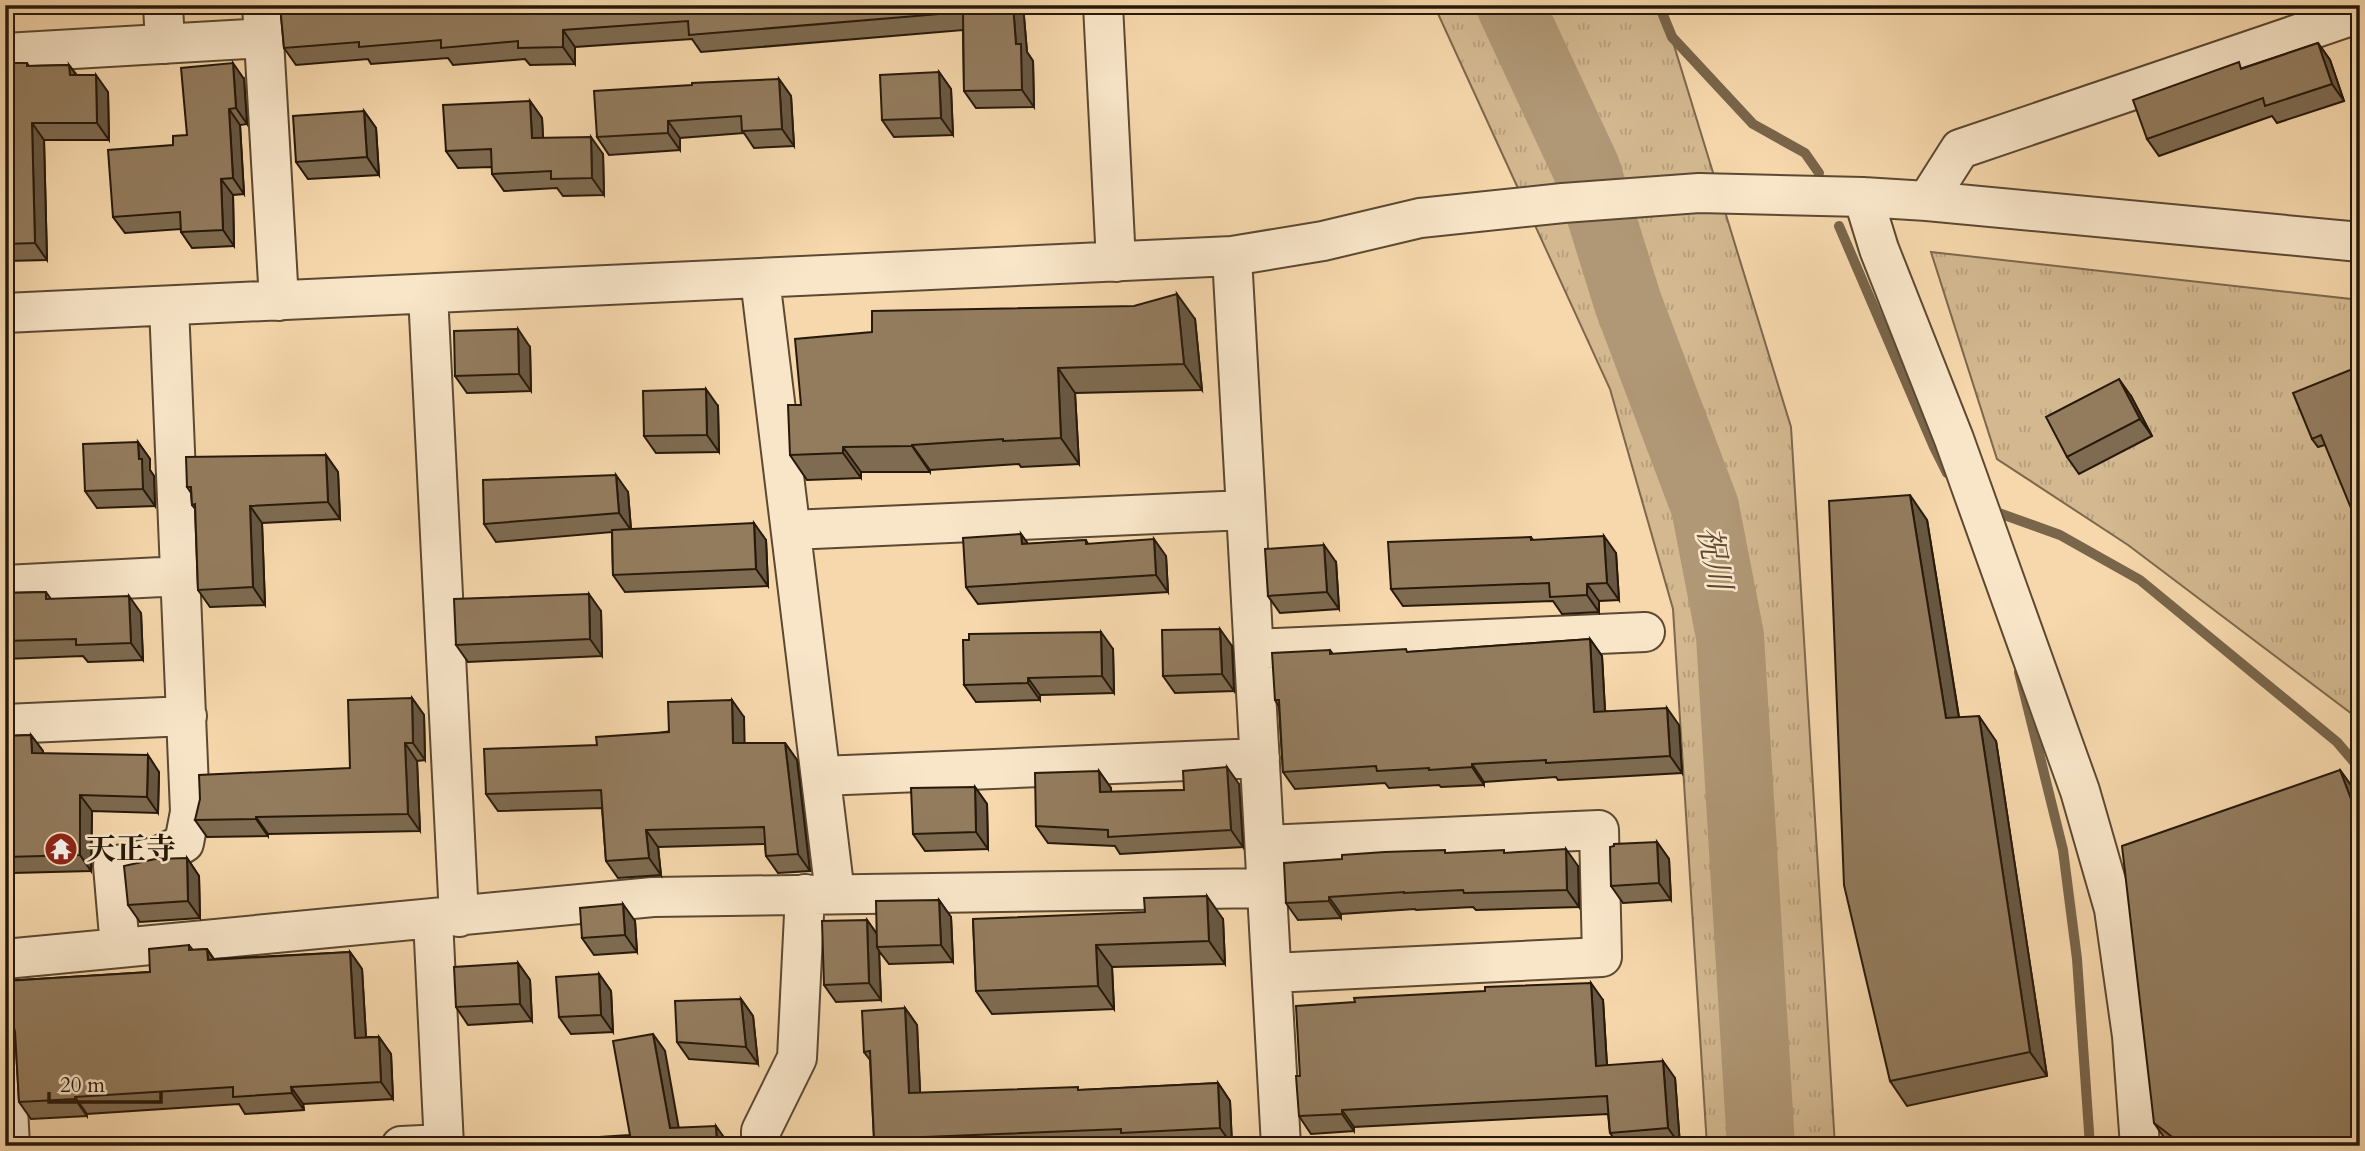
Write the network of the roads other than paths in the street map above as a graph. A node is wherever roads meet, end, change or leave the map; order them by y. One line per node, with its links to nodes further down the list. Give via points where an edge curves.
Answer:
1 (163, 5): 5 (street)
2 (1103, 5): 11 (street)
3 (2360, 13): 8 (street, via 1960,149)
4 (263, 22): 5 (street); 14 (street)
5 (165, 44): 6 (street)
6 (5, 53)
7 (1863, 197): 8 (street); 10 (street, via 1699,193 1563,203 1420,218); 40 (street, via 1878,249 1978,505 2080,792 2103,870 2114,909 2132,1036)
8 (1927, 201): 9 (street)
9 (2360, 242)
10 (1232, 256): 11 (street); 17 (street)
11 (1116, 262): 12 (street)
12 (760, 279): 13 (street); 18 (street)
13 (428, 294): 14 (street); 30 (street)
14 (279, 301): 15 (street)
15 (169, 306): 16 (street); 19 (street)
16 (5, 313)
17 (1246, 510): 18 (street); 22 (street)
18 (791, 530): 26 (street)
19 (181, 576): 20 (street); 23 (street)
20 (5, 585)
21 (1645, 632): 22 (street)
22 (1254, 649): 25 (street)
23 (187, 716): 24 (street); 31 (street, via 190,812 184,842 159,856 113,866)
24 (5, 724)
25 (1260, 758): 26 (street); 27 (street)
26 (821, 776): 29 (street)
27 (1265, 845): 28 (street); 33 (street, via 1598,830 1602,957)
28 (1267, 888): 29 (street); 33 (street)
29 (820, 894): 30 (street, via 653,897); 38 (street, via 797,1058 761,1131)
30 (446, 918): 31 (street); 35 (street)
31 (120, 948): 32 (street)
32 (5, 959)
33 (1272, 973): 39 (street)
34 (5, 1050): 36 (street)
35 (444, 1145): 37 (street)
36 (10, 1146)
37 (401, 1146)
38 (761, 1146)
39 (1281, 1146)
40 (2140, 1146)

